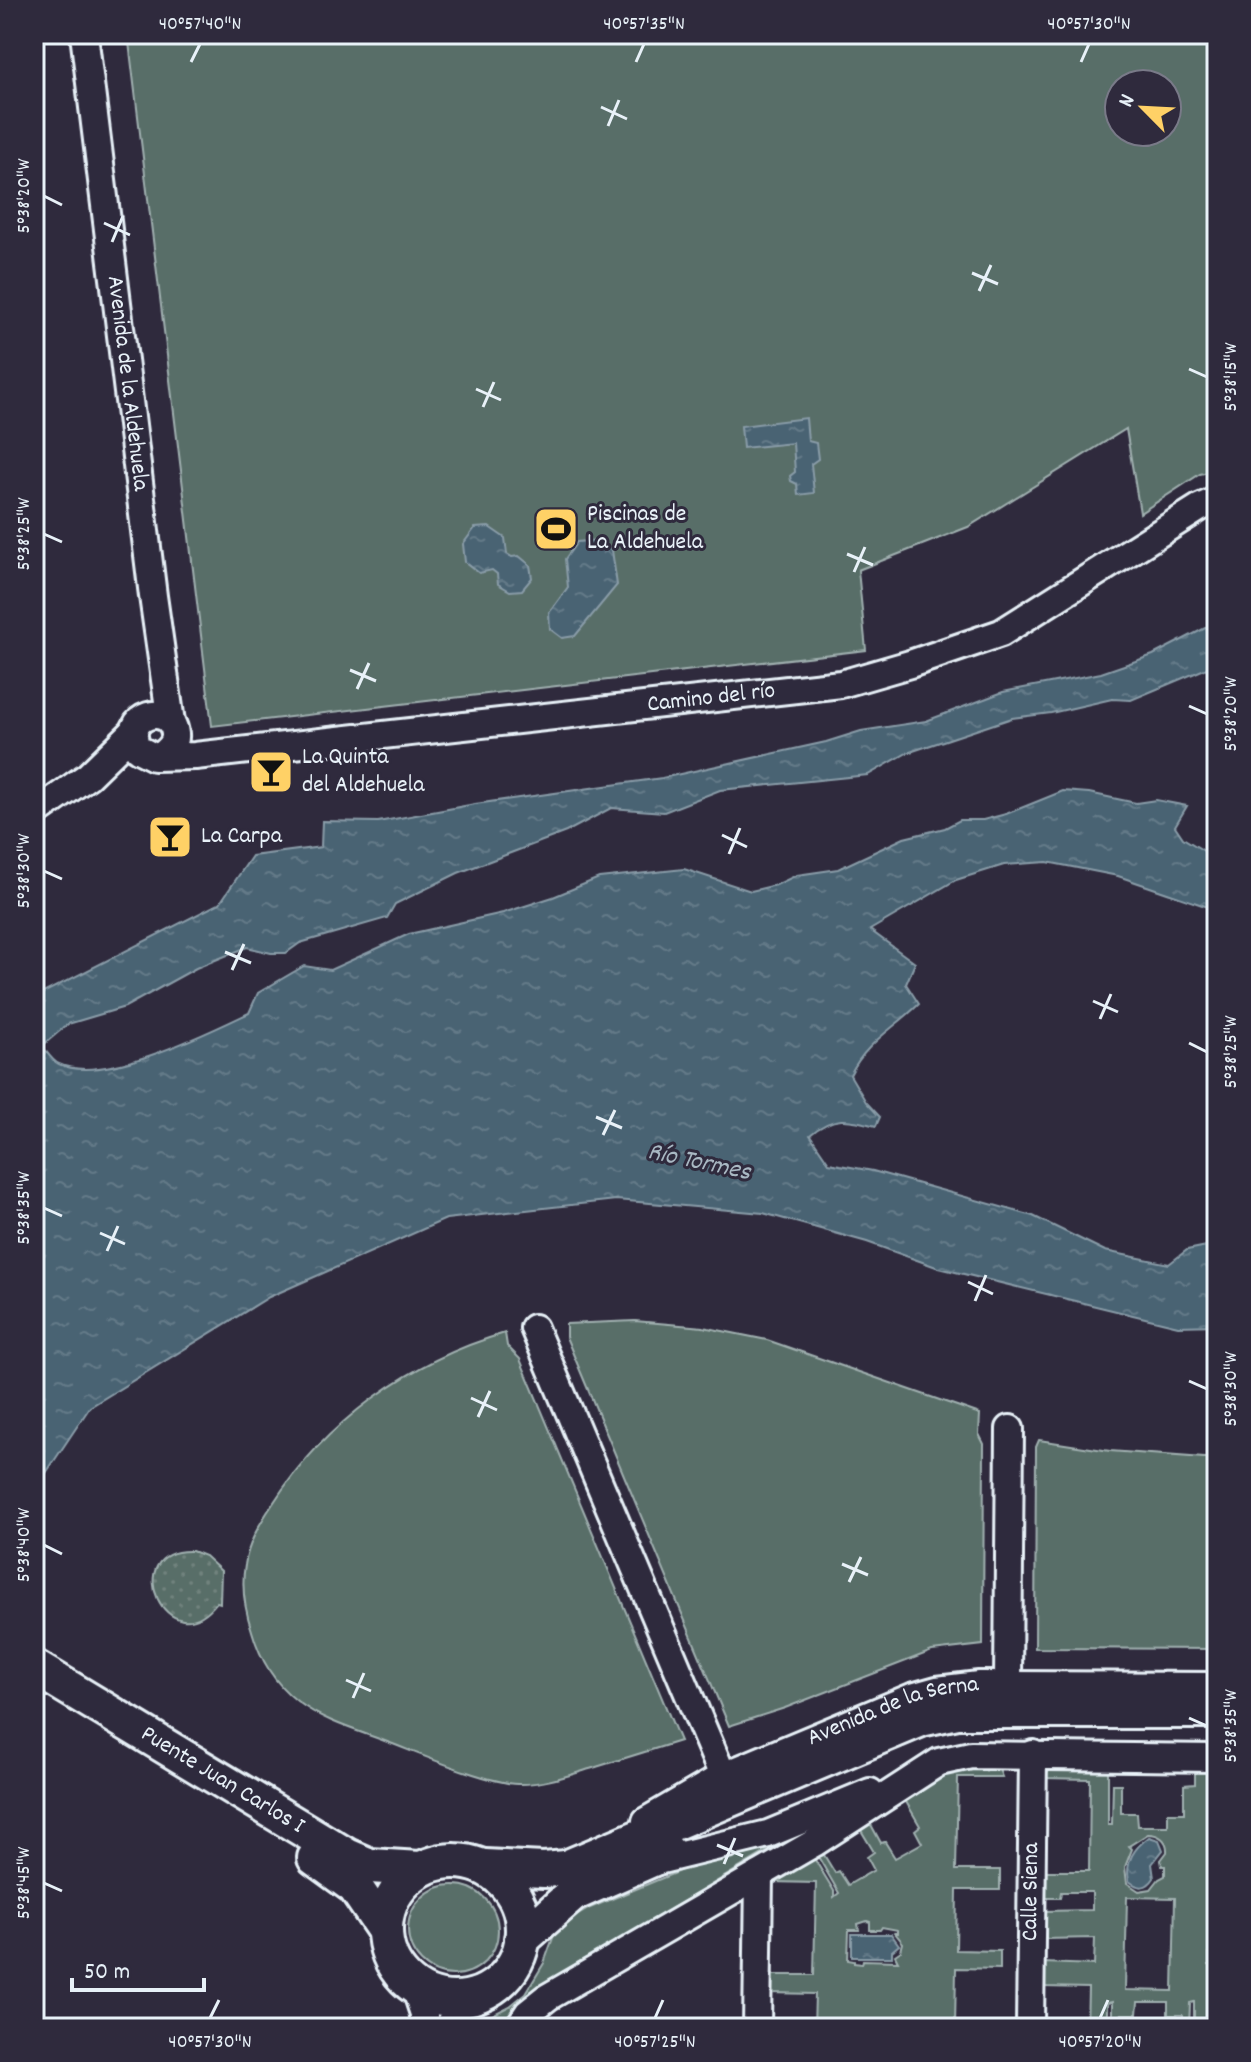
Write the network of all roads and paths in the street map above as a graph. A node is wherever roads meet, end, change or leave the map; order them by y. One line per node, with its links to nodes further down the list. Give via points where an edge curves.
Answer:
1 (84, 34): 3 (street, Avenida de la Aldehuela)
2 (1217, 500): 4 (street, Camino del río, via 1001,633 841,684 195,756)
3 (159, 638): 4 (street, Avenida de la Aldehuela); 4 (street, Avenida de la Aldehuela, via 175,742)
4 (146, 740): 5 (street)
5 (34, 814)
6 (534, 1328): 18 (street)
7 (1010, 1429): 9 (street)
8 (34, 1667): 14 (main road, Puente Juan Carlos I)
9 (1008, 1684): 10 (street, Avenida de la Serna); 18 (street, Avenida de la Serna, via 912,1697)
10 (1217, 1686)
11 (34, 1687): 14 (main road, Puente Juan Carlos I)
12 (1217, 1711): 19 (main road, Avenida de la Serna, via 945,1713)
13 (1217, 1731): 20 (main road, Avenida de la Serna, via 950,1732)
14 (151, 1748): 22 (main road, Puente Juan Carlos I, via 347,1856 370,1866); 24 (main road, Puente Juan Carlos I, via 336,1871 355,1887)
15 (1023, 1754): 16 (street, Avenida de la Serna); 17 (street, Avenida de la Serna, via 961,1755); 32 (street, Calle Siena); 33 (street, Calle Siena)
16 (1217, 1758)
17 (939, 1762): 20 (street, Avenida de la Serna, via 768,1834); 23 (street, Avenida de la Serna)
18 (723, 1776): 19 (street, Avenida de la Serna, via 643,1823)
19 (603, 1855): 21 (main road, Avenida de la Serna, via 566,1868)
20 (638, 1865): 25 (main road, Avenida de la Serna, via 573,1894)
21 (485, 1867): 22 (main road, via 441,1861); 25 (main road, via 519,1905)
22 (420, 1869): 24 (main road, via 388,1906)
23 (759, 1875): 30 (street, Avenida de la Serna, via 548,1997); 31 (street)
24 (385, 1931): 26 (main road, via 399,1972)
25 (522, 1939): 27 (main road, via 503,1978)
26 (415, 1987): 27 (main road, via 439,1998); 28 (street)
27 (465, 1998): 29 (street)
28 (424, 2028)
29 (447, 2028)
30 (518, 2028)
31 (757, 2028)
32 (1013, 2028)
33 (1030, 2028)

